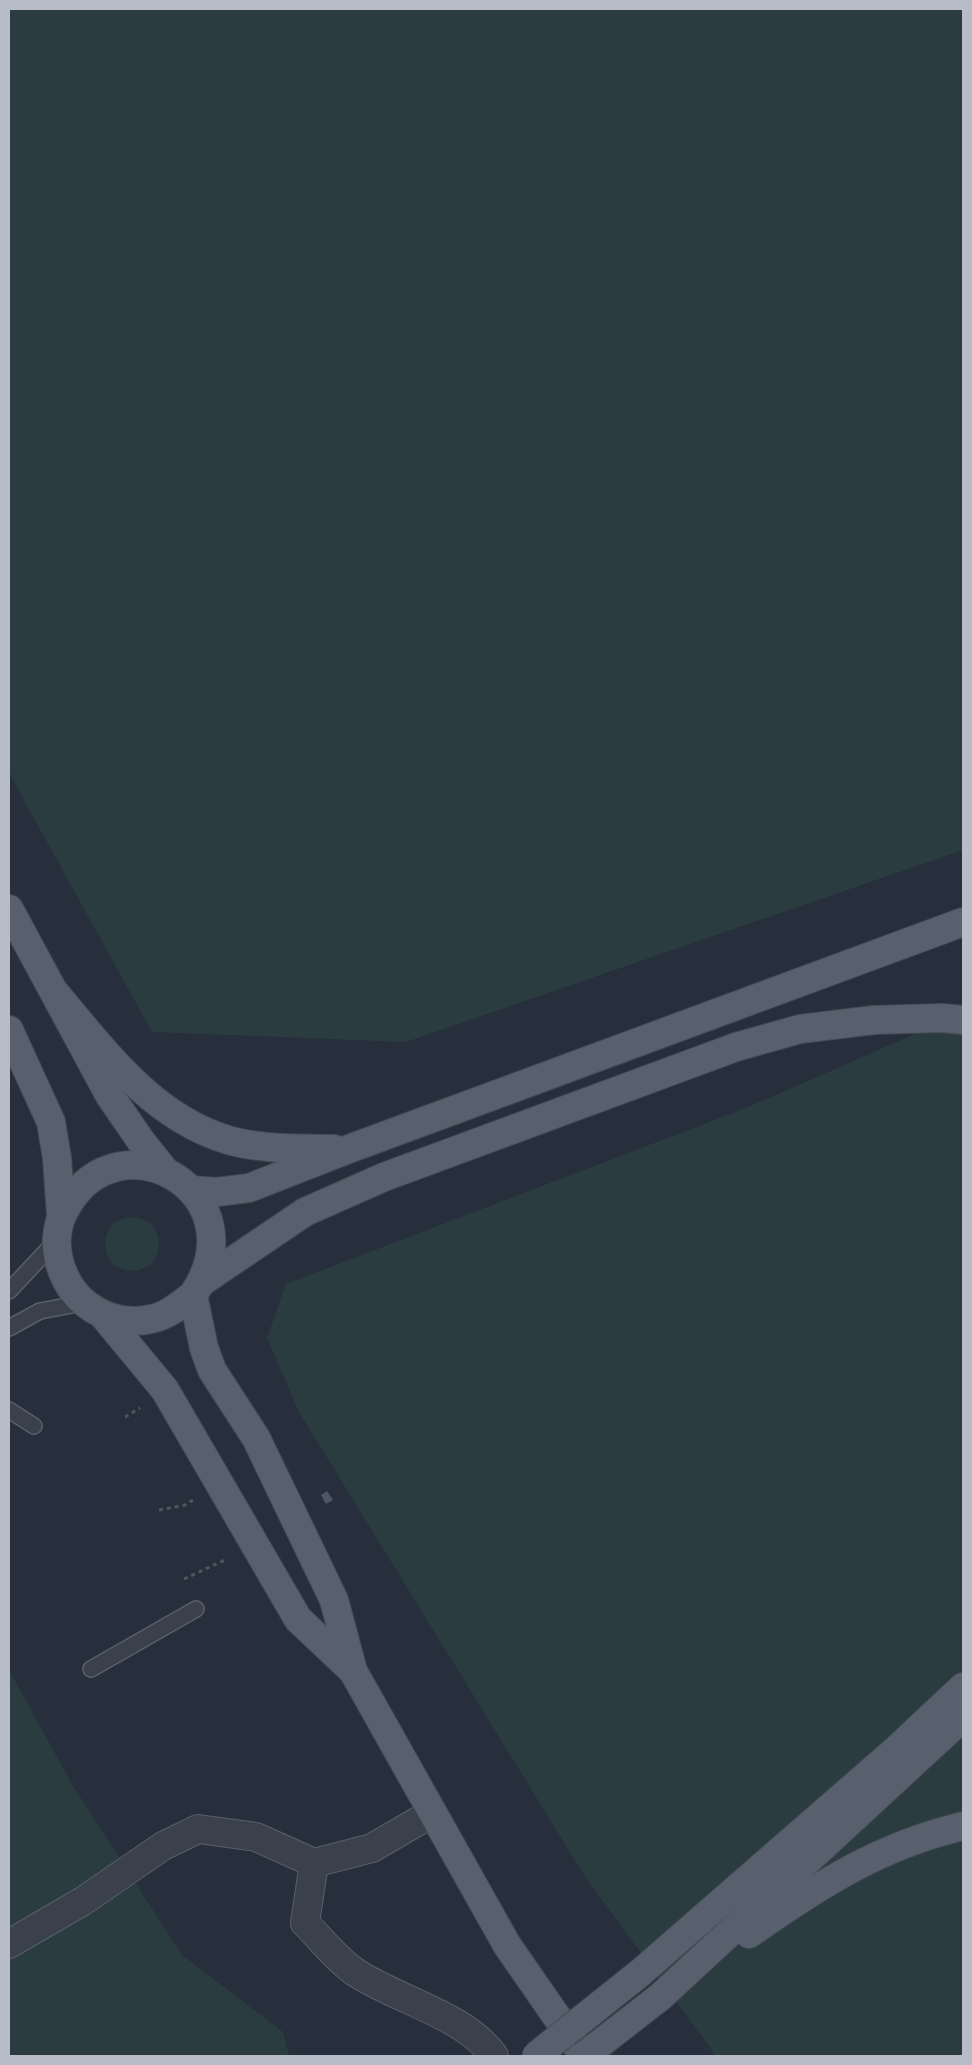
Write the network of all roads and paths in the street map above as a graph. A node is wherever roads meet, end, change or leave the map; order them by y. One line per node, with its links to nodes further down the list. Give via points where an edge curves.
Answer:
1 (9, 910): 3 (main road)
2 (963, 922): 6 (main road)
3 (56, 994): 6 (main road, via 138,1086 168,1110 202,1130 229,1140 256,1144); 7 (main road, via 110,1096)
4 (963, 1020): 10 (main road, via 874,1020 800,1030 736,1047 366,1185 305,1212)
5 (9, 1030): 9 (main road, via 50,1122 57,1158)
6 (346, 1150): 8 (main road, via 249,1188 217,1192)
7 (165, 1171): 8 (main road); 9 (main road, via 141,1165 116,1167 92,1177 74,1193)
8 (191, 1190): 10 (main road, via 205,1210 212,1233 211,1258)
9 (58, 1228): 11 (lane); 12 (main road, via 59,1264 65,1278)
10 (198, 1288): 12 (main road, via 174,1310 151,1319 127,1321); 23 (main road, via 204,1348 212,1370 256,1438 334,1600)
11 (9, 1291)
12 (93, 1309): 13 (lane, via 40,1311); 23 (main road, via 165,1390 298,1619)
13 (9, 1328)
14 (9, 1410): 15 (lane)
15 (34, 1426)
16 (198, 1498): 17 (path, via 185,1505)
17 (159, 1510)
18 (231, 1557): 19 (path)
19 (184, 1579)
20 (196, 1609): 21 (lane)
21 (91, 1670)
22 (963, 1670): 26 (main road)
23 (353, 1671): 27 (main road)
24 (963, 1687): 26 (main road)
25 (963, 1716): 31 (main road)
26 (898, 1749): 33 (main road, bridge, via 640,1973)
27 (432, 1813): 29 (street, via 372,1848); 34 (main road, via 508,1946)
28 (963, 1826): 31 (main road, via 927,1834 877,1854 804,1895)
29 (314, 1863): 30 (street, via 256,1837 198,1829 163,1846 83,1901); 32 (street, via 305,1923 352,1970 462,2026 486,2044)
30 (9, 1944)
31 (660, 1997): 34 (main road, bridge)
32 (494, 2056)
33 (536, 2056)
34 (584, 2056)

